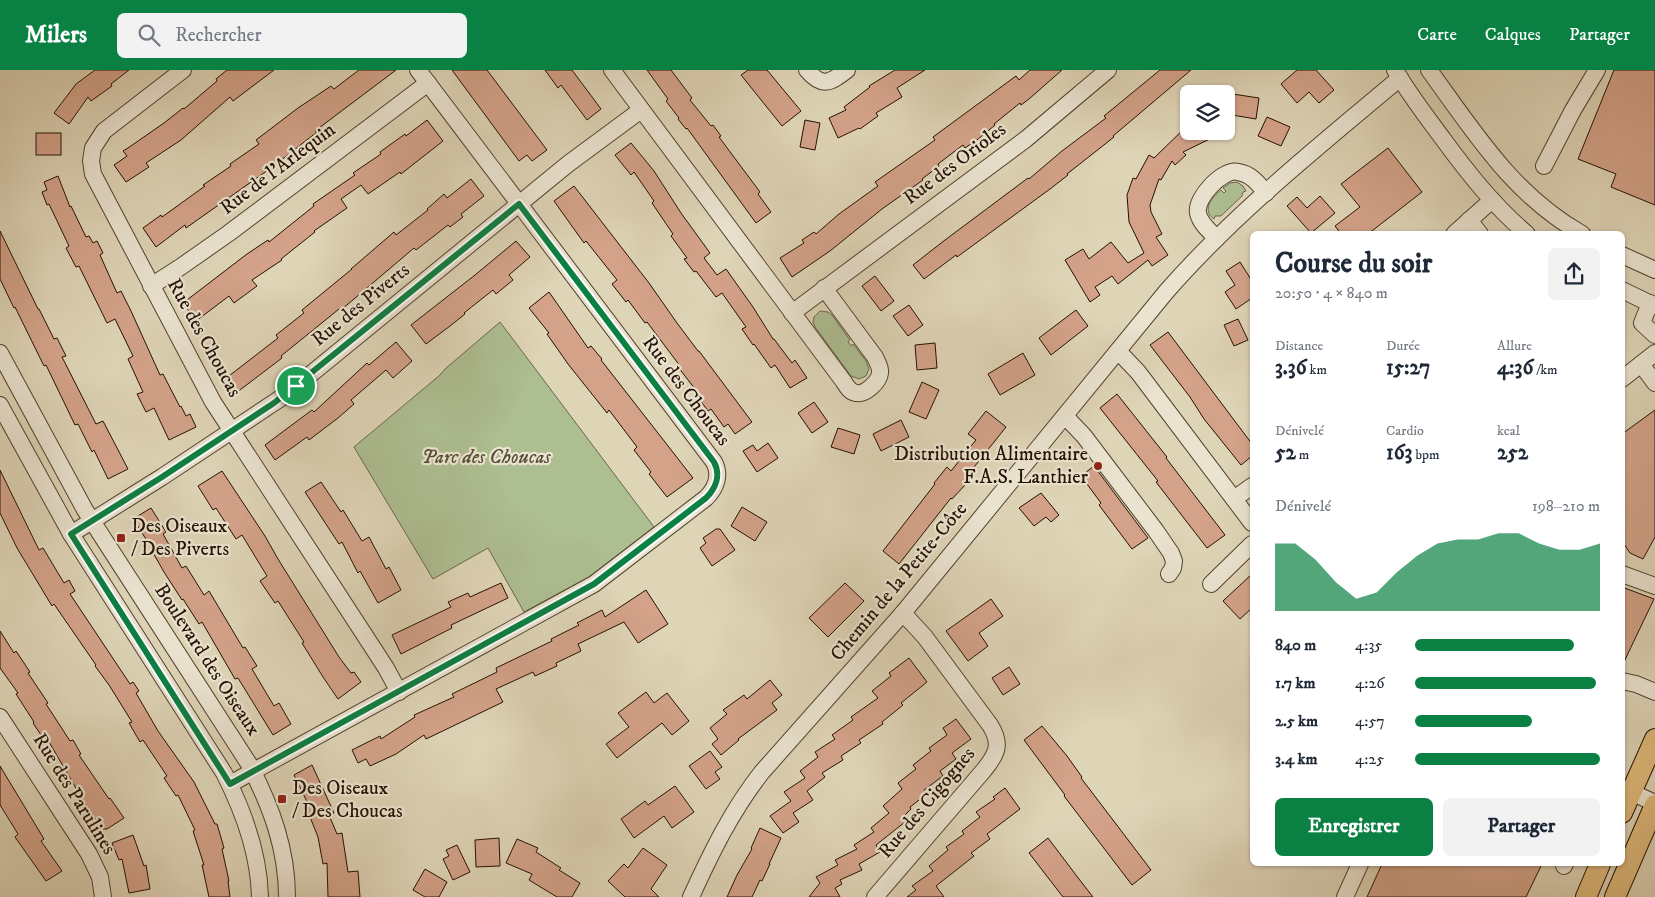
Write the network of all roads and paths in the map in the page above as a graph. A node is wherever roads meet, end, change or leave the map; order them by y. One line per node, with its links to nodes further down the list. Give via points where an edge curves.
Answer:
1 (183, 70): 23 (street, Rue des Choucas, via 108,127 92,155 91,168 95,180)
2 (612, 70): 10 (street)
3 (806, 70): 4 (street, via 825,82)
4 (847, 70)
5 (1108, 70): 24 (street, Rue des Orioles, via 1026,139)
6 (1429, 70): 19 (street, via 1512,179)
7 (1597, 70): 11 (street)
8 (1397, 74): 12 (street, Chemin de la Petite-Côte); 13 (street)
9 (423, 76): 14 (street, Rue des Choucas); 23 (street, Rue de l'Arlequin, via 222,238)
10 (641, 110): 14 (street, Rue des Piverts); 27 (street)
11 (1544, 166)
12 (1266, 193): 20 (street, Chemin de la Petite-Côte); 20 (street, via 1250,176 1238,171 1230,171 1211,186 1200,200 1198,212 1201,221)
13 (1492, 200): 15 (street); 18 (street)
14 (519, 204): 37 (street, Rue des Piverts, via 284,396); 50 (street, Rue des Choucas, via 714,462 718,470 716,486 706,498 594,584)
15 (1469, 220): 16 (street); 17 (street)
16 (1457, 231)
17 (1478, 231)
18 (1523, 231)
19 (1572, 231)
20 (1217, 238): 29 (street, Chemin de la Petite-Côte, via 1174,282)
21 (1625, 256): 22 (street)
22 (1653, 265)
23 (151, 286): 37 (street, Rue des Choucas)
24 (824, 288): 27 (street, Rue des Orioles); 27 (street, via 880,367 879,376 866,391 858,394 848,388)
25 (1625, 291): 26 (street)
26 (1653, 304): 28 (street, via 1642,323)
27 (792, 313)
28 (1655, 335)
29 (1118, 351): 36 (street, Chemin de la Petite-Côte); 39 (street, via 1138,372)
30 (0, 353): 41 (street, Boulevard des Oiseaux)
31 (1655, 353): 32 (street)
32 (1641, 364): 33 (street); 34 (street)
33 (1625, 377)
34 (1655, 383)
35 (0, 405): 42 (street)
36 (1065, 416): 44 (street, via 1123,485 1171,553); 48 (street, Chemin de la Petite-Côte)
37 (232, 431): 41 (street, Rue des Piverts); 50 (street, Rue des Choucas)
38 (1250, 487): 39 (street)
39 (1234, 499): 40 (street)
40 (1250, 520)
41 (92, 521): 42 (street, Rue des Piverts); 54 (street, Boulevard des Oiseaux)
42 (71, 534): 55 (street)
43 (1250, 546): 46 (street)
44 (1170, 568)
45 (1625, 575): 47 (street)
46 (1211, 584)
47 (1655, 586)
48 (903, 613): 63 (street, Chemin de la Petite-Côte, via 753,784 727,825); 64 (street, Rue des Cigognes, via 925,637 985,718 996,734 998,747 984,770)
49 (1625, 682): 51 (street)
50 (399, 692): 54 (street, Rue des Choucas)
51 (1655, 692)
52 (0, 717): 60 (street, Rue des Parulines, via 89,854 100,877)
53 (1655, 739): 56 (main road)
54 (253, 772): 55 (street, Rue des Choucas); 62 (street, Boulevard des Oiseaux, via 279,835)
55 (230, 784): 61 (street, via 254,850)
56 (1627, 790): 57 (street)
57 (1655, 804): 67 (main road)
58 (1359, 866): 65 (street)
59 (1599, 866): 66 (main road)
60 (103, 897)
61 (260, 897)
62 (287, 897)
63 (691, 897)
64 (875, 897)
65 (1346, 897)
66 (1586, 897)
67 (1615, 897)

